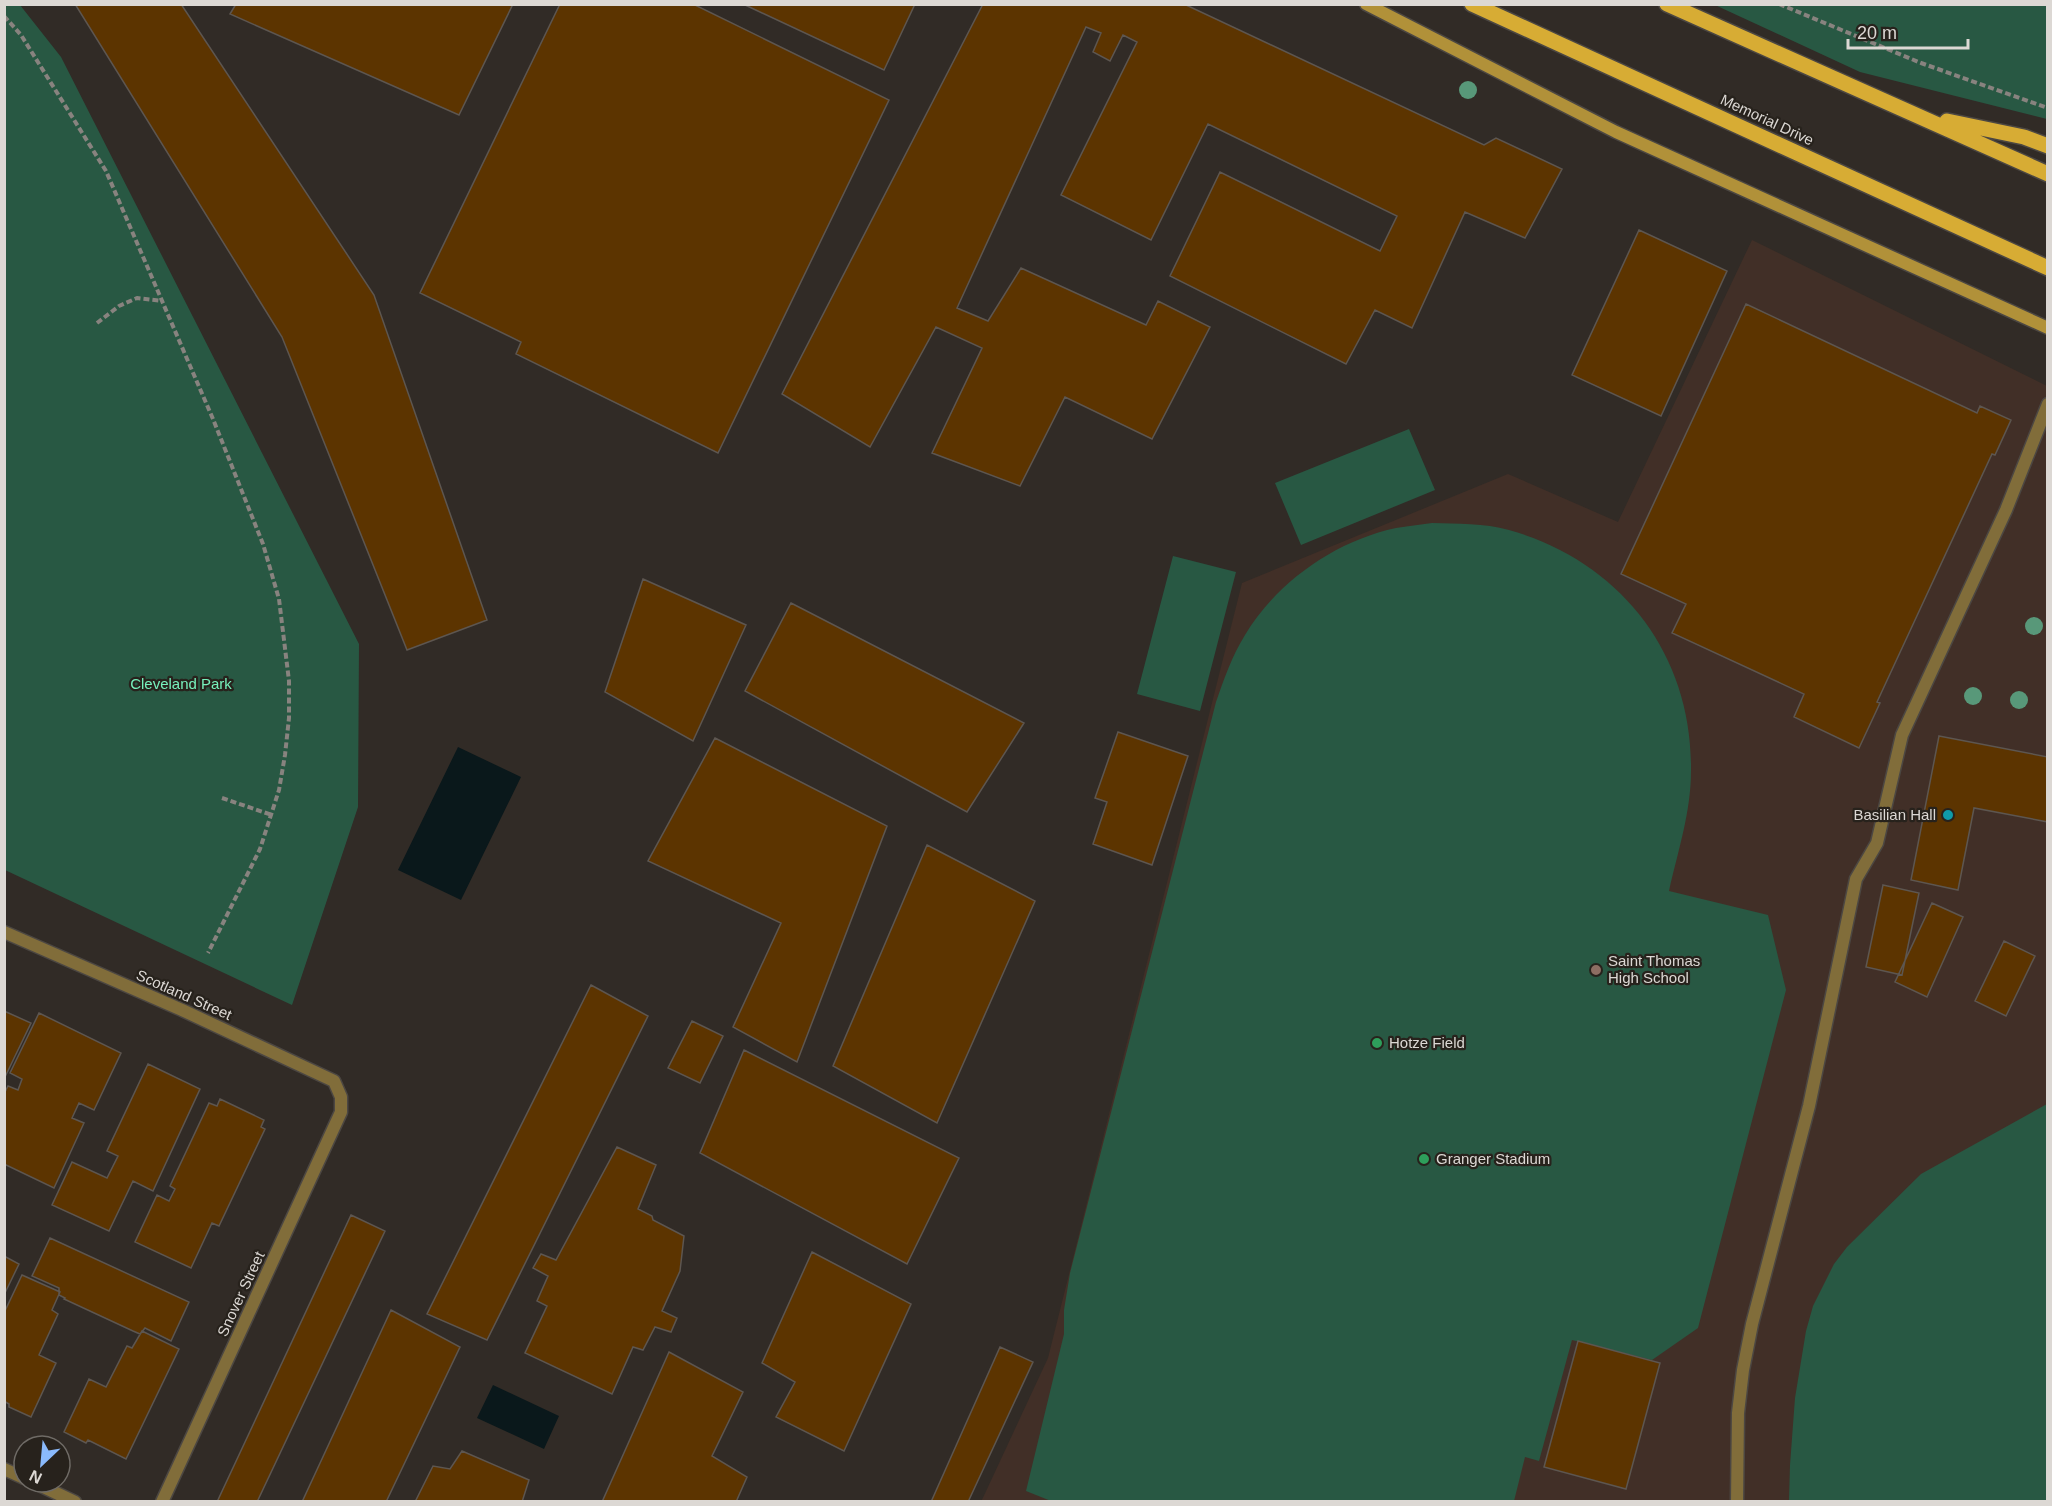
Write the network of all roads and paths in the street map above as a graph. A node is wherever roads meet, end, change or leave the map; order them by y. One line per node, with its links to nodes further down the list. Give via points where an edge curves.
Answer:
1 (1366, 4): 13 (street, via 1616,132)
2 (1472, 4): 10 (main road, Memorial Drive)
3 (1667, 4): 7 (main road)
4 (1779, 4): 6 (path, via 1921,63)
5 (4, 16): 11 (path, via 21,35 106,171)
6 (2048, 108)
7 (1920, 116): 8 (main road, via 2024,137); 9 (main road)
8 (2048, 146)
9 (2048, 174)
10 (2048, 268)
11 (163, 300): 12 (path, via 137,298); 16 (path, via 263,544 279,599 289,681 289,718)
12 (97, 323)
13 (2048, 328)
14 (2048, 404): 23 (street, via 2006,510 1902,735 1877,843 1856,879 1809,1106 1747,1347 1738,1413)
15 (222, 798): 16 (path)
16 (272, 815): 18 (path, via 260,849)
17 (4, 932): 19 (street, Scotland Street, via 334,1081)
18 (208, 953)
19 (341, 1097): 22 (street, Snover Street, via 341,1112)
20 (58, 1494): 21 (street)
21 (75, 1502)
22 (162, 1502)
23 (1737, 1502)

